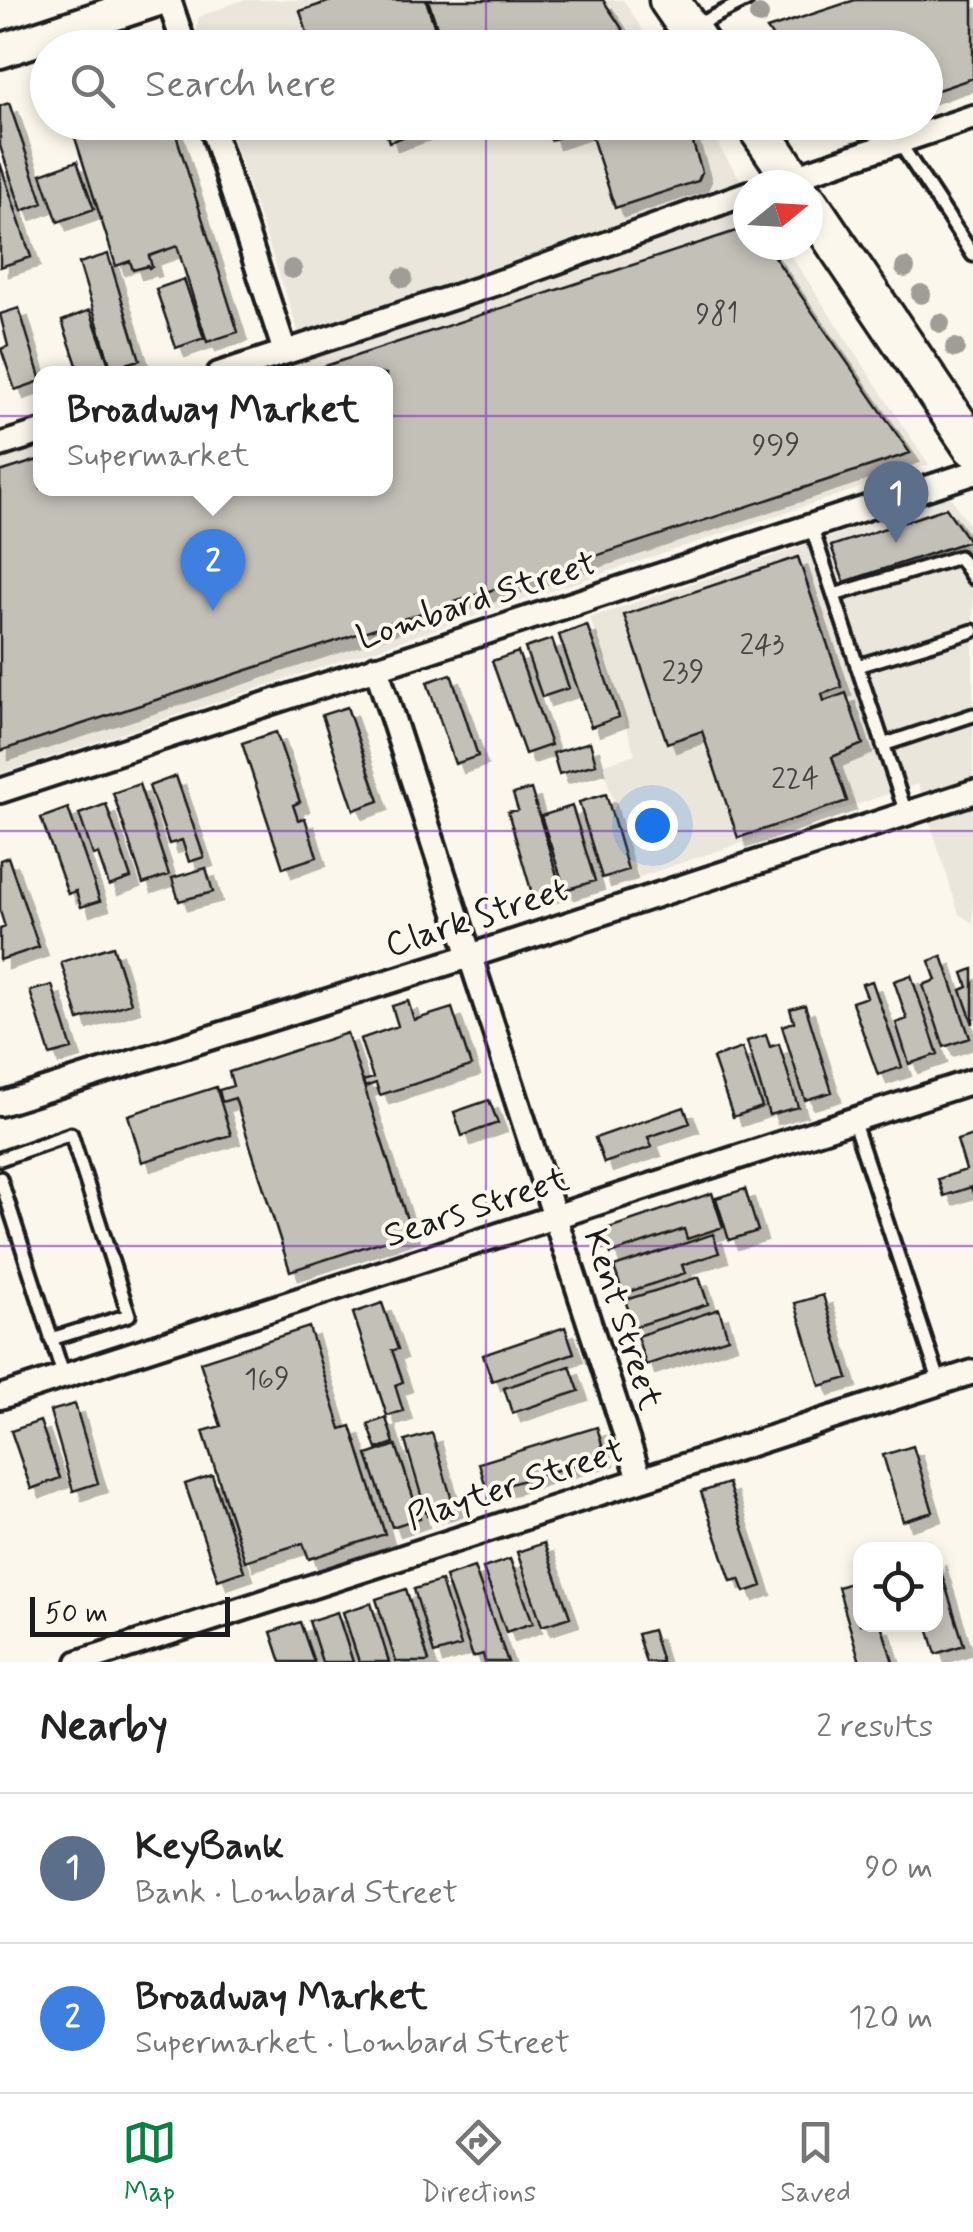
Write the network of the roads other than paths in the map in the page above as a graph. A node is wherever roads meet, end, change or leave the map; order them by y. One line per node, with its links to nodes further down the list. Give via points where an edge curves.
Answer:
1 (155, 0): 5 (street)
2 (169, 0): 6 (street)
3 (747, 0): 4 (lane)
4 (687, 26)
5 (62, 30)
6 (179, 30)
7 (30, 40): 8 (street)
8 (0, 50)
9 (973, 117): 10 (street)
10 (943, 127)
11 (216, 140): 20 (street)
12 (764, 140): 15 (main road)
13 (904, 140): 14 (street)
14 (898, 142): 16 (street); 19 (lane)
15 (781, 170)
16 (823, 174)
17 (733, 198): 20 (street)
18 (823, 233): 24 (main road)
19 (973, 256)
20 (285, 352): 21 (street)
21 (243, 366)
22 (33, 434): 23 (street)
23 (0, 445)
24 (972, 450): 25 (street, Lombard Street)
25 (810, 526): 27 (lane); 30 (street, Lombard Street)
26 (973, 578): 27 (lane, via 959,557)
27 (834, 596): 29 (lane)
28 (973, 631): 29 (lane)
29 (857, 666): 32 (lane)
30 (376, 668): 33 (street, Lombard Street); 36 (street, Kent Street)
31 (973, 715): 32 (lane)
32 (884, 745): 35 (lane)
33 (0, 791)
34 (973, 792): 35 (street, Clark Street)
35 (906, 814): 36 (street, Clark Street)
36 (470, 956): 38 (street, Clark Street); 42 (street, Kent Street)
37 (973, 1081): 39 (street, Sears Street)
38 (0, 1104)
39 (853, 1120): 42 (street, Sears Street); 46 (lane)
40 (0, 1159): 43 (lane, via 71,1134 129,1315)
41 (0, 1178): 43 (lane)
42 (554, 1217): 45 (street, Sears Street); 48 (street, Kent Street)
43 (51, 1339): 45 (lane)
44 (973, 1372): 46 (street, Playter Street)
45 (64, 1377): 47 (street, Sears Street)
46 (940, 1382): 48 (street, Playter Street)
47 (0, 1398)
48 (640, 1479): 49 (street, Playter Street)
49 (78, 1662)

